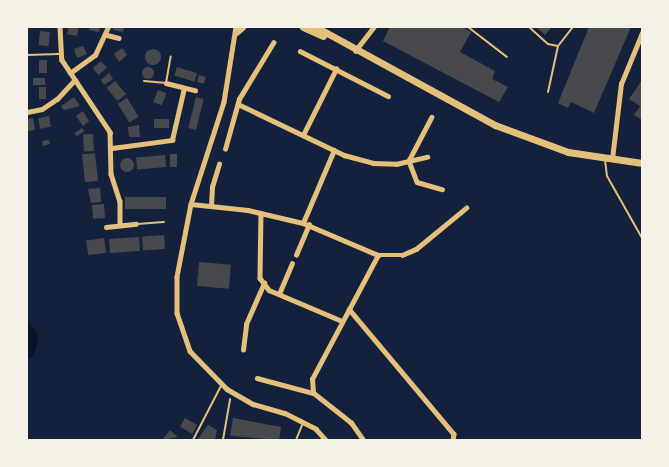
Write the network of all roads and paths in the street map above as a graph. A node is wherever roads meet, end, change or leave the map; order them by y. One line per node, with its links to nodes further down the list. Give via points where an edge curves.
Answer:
1 (60, 27): 18 (street)
2 (108, 27): 11 (street)
3 (303, 27): 14 (main road)
4 (316, 27): 14 (main road)
5 (374, 27): 17 (street)
6 (468, 27): 21 (lane)
7 (529, 27): 15 (lane, via 548,44)
8 (573, 27): 15 (lane)
9 (238, 29): 44 (street, via 224,102)
10 (642, 33): 39 (street, via 621,84)
11 (107, 35): 12 (street); 23 (street, via 95,56)
12 (119, 38)
13 (273, 43): 31 (street, via 252,72)
14 (341, 44): 17 (main road)
15 (558, 46): 29 (lane)
16 (300, 51): 22 (street)
17 (355, 51): 39 (main road, via 495,125 568,152)
18 (59, 54): 19 (lane); 23 (street)
19 (27, 55)
20 (171, 56): 26 (lane)
21 (507, 57)
22 (336, 69): 30 (street); 34 (street)
23 (70, 73): 24 (street)
24 (75, 80): 32 (street, via 42,109); 35 (street, via 105,122)
25 (144, 81): 26 (lane)
26 (166, 83): 27 (street)
27 (184, 88): 28 (street); 35 (street, via 172,140)
28 (195, 90)
29 (548, 92)
30 (388, 96)
31 (238, 104): 34 (street); 36 (street)
32 (27, 112)
33 (432, 117): 40 (street)
34 (303, 135): 37 (street)
35 (112, 148): 51 (street, via 111,174 120,201)
36 (225, 149)
37 (334, 150): 40 (street, via 373,163); 50 (street)
38 (427, 157): 40 (street)
39 (609, 158): 41 (main road); 53 (lane, via 607,176)
40 (409, 161): 43 (street, via 417,182)
41 (642, 163)
42 (219, 164): 45 (street)
43 (442, 189)
44 (191, 204): 45 (street); 63 (street, via 177,277 177,314 190,351)
45 (211, 206): 47 (street)
46 (466, 207): 55 (street, via 416,249 402,255)
47 (261, 213): 50 (street); 57 (street, via 258,256)
48 (164, 222): 49 (lane)
49 (136, 224): 51 (street)
50 (306, 224): 54 (street); 55 (street)
51 (120, 225): 52 (street)
52 (106, 227)
53 (642, 238)
54 (296, 255)
55 (378, 255): 59 (street)
56 (292, 264): 58 (street)
57 (264, 283): 58 (street); 61 (street, via 246,324)
58 (279, 294): 60 (street)
59 (348, 309): 60 (street); 72 (street, via 454,434)
60 (342, 321): 65 (street, via 312,379)
61 (243, 350)
62 (257, 378): 65 (street)
63 (222, 384): 64 (street); 67 (lane)
64 (232, 392): 66 (street); 68 (path)
65 (313, 393): 71 (street, via 351,423)
66 (303, 422): 69 (lane); 70 (street)
67 (193, 440)
68 (223, 440)
69 (296, 440)
70 (326, 440)
71 (363, 440)
72 (453, 440)

